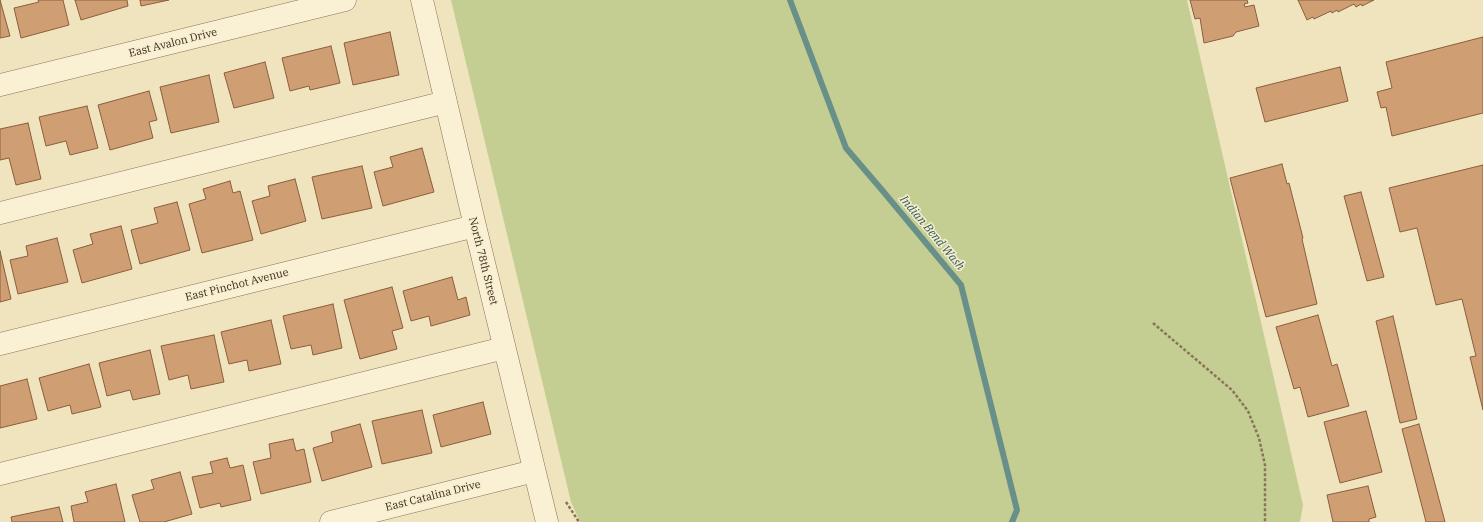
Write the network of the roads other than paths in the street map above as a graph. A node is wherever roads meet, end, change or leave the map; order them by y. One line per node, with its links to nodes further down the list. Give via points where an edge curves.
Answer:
1 (345, 0): 3 (street, East Avalon Drive)
2 (422, 0): 4 (street, North 78th Street)
3 (0, 85)
4 (446, 102): 5 (street); 6 (street, North 78th Street)
5 (0, 213)
6 (475, 226): 7 (street, East Pinchot Avenue); 8 (street, North 78th Street)
7 (0, 344)
8 (504, 348): 9 (street, North 78th Street); 10 (street)
9 (534, 471): 11 (street, East Catalina Drive); 12 (street, North 78th Street)
10 (0, 474)
11 (331, 522)
12 (547, 522)

